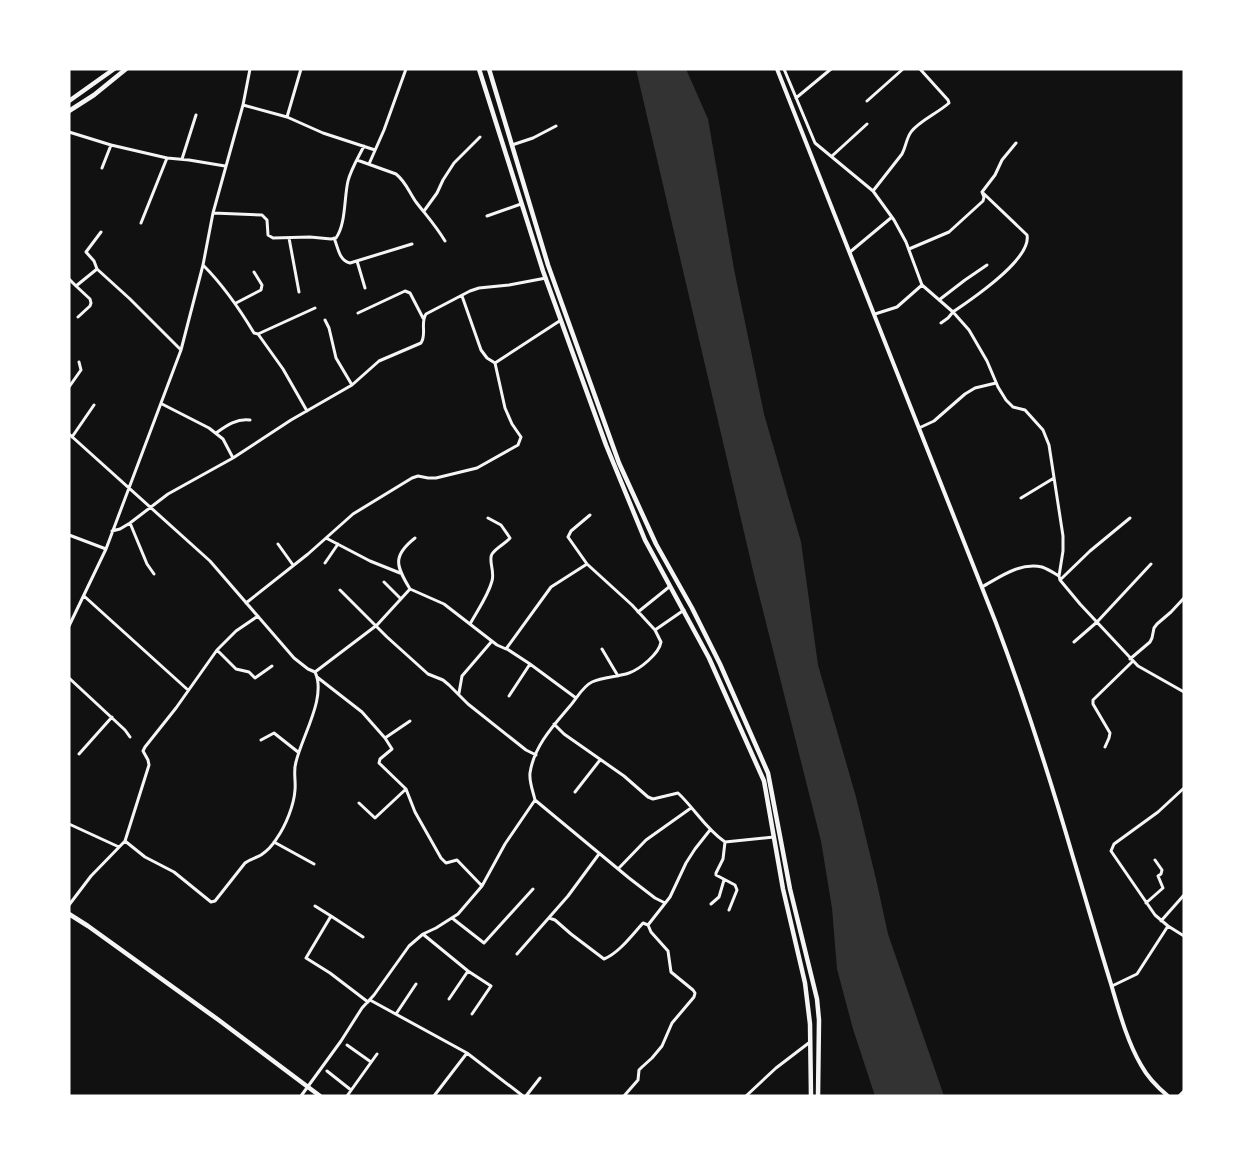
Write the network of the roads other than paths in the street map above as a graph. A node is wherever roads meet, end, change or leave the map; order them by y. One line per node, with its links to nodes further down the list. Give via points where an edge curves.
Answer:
1 (114, 69): 14 (main road)
2 (126, 69): 17 (main road)
3 (250, 69): 16 (street)
4 (301, 69): 19 (street)
5 (406, 69): 29 (street)
6 (479, 69): 28 (main road)
7 (489, 69): 26 (main road)
8 (777, 69): 51 (street)
9 (784, 69): 13 (street)
10 (831, 69): 13 (street)
11 (903, 69): 15 (street)
12 (920, 69): 37 (street, via 949,103 914,128 906,148)
13 (796, 98): 30 (street, via 815,143)
14 (69, 101)
15 (867, 101)
16 (243, 105): 19 (street); 35 (street)
17 (69, 111)
18 (196, 115): 32 (street)
19 (287, 117): 27 (street)
20 (867, 124): 30 (street)
21 (556, 126): 26 (street)
22 (69, 132): 25 (street)
23 (480, 137): 40 (street, via 454,163)
24 (1016, 143): 38 (street)
25 (111, 145): 31 (street); 36 (street)
26 (512, 145): 28 (main road); 142 (main road, via 548,265 619,464)
27 (364, 146): 29 (street); 33 (street)
28 (503, 148): 39 (main road)
29 (375, 150): 34 (street)
30 (832, 156): 37 (street)
31 (167, 158): 32 (street); 44 (street)
32 (182, 159): 35 (street)
33 (357, 160): 34 (street); 47 (street, via 348,181 341,228)
34 (369, 164): 40 (street, via 402,178)
35 (225, 165): 41 (street)
36 (102, 168)
37 (873, 190): 43 (street)
38 (982, 192): 50 (street, via 982,201 949,232); 67 (street, via 1027,235 1028,242 1022,255 997,280)
39 (521, 204): 42 (street); 57 (main road)
40 (424, 211): 48 (street)
41 (213, 213): 46 (street, via 262,215 267,219 270,237); 53 (street)
42 (487, 216)
43 (892, 217): 50 (street); 51 (street)
44 (141, 223)
45 (101, 232): 55 (street, via 86,252)
46 (289, 238): 47 (street); 62 (street)
47 (334, 238): 52 (street, via 346,262)
48 (445, 241)
49 (412, 244): 52 (street)
50 (909, 249): 59 (street)
51 (850, 252): 69 (street)
52 (357, 261): 61 (street)
53 (203, 265): 65 (street); 76 (street)
54 (987, 265): 64 (street)
55 (97, 269): 60 (street); 76 (street)
56 (254, 272): 65 (street, via 261,290)
57 (546, 278): 63 (street, via 479,288); 73 (main road)
58 (69, 279): 60 (street)
59 (922, 285): 64 (street); 69 (street, via 897,307)
60 (76, 286): 70 (street, via 91,303)
61 (365, 288)
62 (298, 292)
63 (462, 296): 71 (street); 78 (street, via 482,350)
64 (939, 300): 67 (street)
65 (236, 303): 75 (street)
66 (315, 308): 75 (street)
67 (953, 312): 74 (street); 79 (street, via 969,330)
68 (358, 313): 71 (street, via 405,291)
69 (875, 314): 86 (street)
70 (78, 316)
71 (424, 318): 80 (street, via 421,343 379,362)
72 (325, 320): 80 (street, via 336,357)
73 (561, 320): 78 (street); 113 (main road, via 606,445)
74 (941, 323)
75 (258, 334): 84 (street)
76 (181, 350): 82 (street)
77 (79, 362): 81 (street, via 81,370)
78 (495, 363): 100 (street, via 505,408 520,436 518,445 477,468 436,478 415,477 353,514)
79 (997, 383): 86 (street, via 975,388); 90 (street, via 1006,400 1025,410 1043,430)
80 (351, 385): 84 (street)
81 (69, 387)
82 (162, 404): 87 (street); 91 (street)
83 (94, 405): 88 (street)
84 (307, 411): 89 (street)
85 (250, 420): 87 (street, via 229,424)
86 (919, 428): 114 (street)
87 (216, 433): 89 (street)
88 (70, 435): 91 (street)
89 (232, 458): 93 (street)
90 (1054, 478): 92 (street); 111 (street, via 1063,536)
91 (129, 489): 93 (street); 98 (street)
92 (1021, 498)
93 (151, 508): 97 (street); 120 (street, via 210,561)
94 (590, 515): 106 (street, via 568,536)
95 (488, 518): 125 (street, via 501,525 510,538 490,557 492,582)
96 (1130, 518): 111 (street)
97 (130, 523): 98 (street); 109 (street)
98 (111, 532): 104 (street)
99 (69, 535): 104 (street)
100 (326, 538): 103 (street); 108 (street)
101 (415, 538): 110 (street, via 398,560)
102 (278, 544): 108 (street)
103 (338, 544): 105 (street); 110 (street)
104 (106, 549): 117 (street)
105 (326, 563)
106 (587, 564): 122 (street); 131 (street, via 551,587)
107 (1151, 564): 124 (street)
108 (293, 565): 120 (street)
109 (154, 573)
110 (400, 573): 115 (street)
111 (1060, 578): 114 (street, via 1044,567 1028,566); 124 (street)
112 (384, 582): 119 (street)
113 (669, 587): 121 (main road); 122 (street)
114 (982, 587): 199 (street, via 1036,737)
115 (410, 589): 119 (street); 125 (street, via 444,604)
116 (340, 590): 126 (street)
117 (84, 596): 127 (street); 141 (street)
118 (1184, 598): 134 (street, via 1157,624 1150,642)
119 (401, 599): 126 (street)
120 (246, 603): 123 (street)
121 (684, 610): 128 (street); 145 (main road)
122 (639, 612): 128 (street)
123 (258, 616): 133 (street); 137 (street, via 294,658)
124 (1097, 622): 130 (street); 134 (street)
125 (470, 624): 129 (street)
126 (376, 625): 137 (street); 144 (street, via 429,674)
127 (69, 626)
128 (655, 630): 138 (street, via 661,642 657,652 635,670)
129 (492, 641): 131 (street); 144 (street, via 462,676)
130 (1074, 642)
131 (506, 649): 135 (street)
132 (602, 649): 138 (street)
133 (217, 650): 136 (street, via 236,669 255,678); 141 (street)
134 (1132, 660): 143 (street); 154 (street, via 1093,700 1110,733)
135 (530, 664): 146 (street); 147 (street)
136 (272, 666)
137 (315, 672): 139 (street)
138 (618, 676): 147 (street, via 592,682)
139 (317, 677): 152 (street, via 362,712); 155 (street, via 316,703)
140 (69, 678): 148 (street)
141 (188, 690): 168 (street, via 143,749 149,765)
142 (732, 691): 145 (main road); 222 (main road, via 768,773 790,889 815,987 819,1020)
143 (1184, 691)
144 (459, 694): 157 (street)
145 (726, 694): 167 (main road, via 764,781)
146 (509, 696)
147 (576, 698): 150 (street)
148 (112, 717): 151 (street); 156 (street)
149 (410, 721): 152 (street)
150 (554, 724): 157 (street); 158 (street)
151 (130, 737)
152 (385, 738): 160 (street, via 392,749 379,763)
153 (261, 740): 155 (street, via 274,733)
154 (1105, 747)
155 (298, 752): 169 (street, via 292,804)
156 (79, 754)
157 (536, 755): 162 (street, via 530,775)
158 (600, 760): 161 (street); 164 (street, via 648,797 678,793)
159 (1184, 788): 181 (street, via 1111,849)
160 (406, 789): 163 (street, via 375,818); 177 (street, via 445,863 457,860)
161 (575, 792)
162 (535, 800): 172 (street); 177 (street)
163 (359, 803)
164 (691, 808): 166 (street); 175 (street, via 646,840)
165 (69, 824): 171 (street)
166 (710, 830): 170 (street); 180 (street, via 686,863)
167 (774, 837): 170 (street); 204 (main road, via 805,983)
168 (125, 842): 169 (street, via 213,902 245,863); 171 (street)
169 (274, 842): 174 (street)
170 (726, 842): 176 (street, via 716,873)
171 (119, 847): 183 (street)
172 (599, 854): 175 (street); 189 (street)
173 (1155, 860): 181 (street, via 1162,870 1158,876 1163,888)
174 (314, 864)
175 (618, 869): 180 (street)
176 (724, 879): 182 (street); 185 (street, via 737,890)
177 (482, 886): 188 (street)
178 (533, 889): 188 (street, via 484,943)
179 (1184, 895): 190 (street)
180 (665, 903): 191 (street)
181 (1146, 903): 190 (street)
182 (711, 904)
183 (69, 905)
184 (315, 906): 187 (street)
185 (729, 910)
186 (69, 914): 211 (main road)
187 (331, 916): 195 (street); 201 (street, via 306,958)
188 (452, 918): 193 (street)
189 (549, 918): 191 (street, via 604,959 643,923); 196 (street)
190 (1161, 921): 192 (street)
191 (648, 925): 219 (street, via 668,951 671,972 695,993)
192 (1168, 926): 194 (street); 199 (street, via 1137,974)
193 (423, 934): 197 (street); 201 (street, via 409,946)
194 (1184, 936)
195 (363, 937)
196 (517, 954)
197 (468, 971): 200 (street); 203 (street, via 490,986)
198 (416, 984): 202 (street)
199 (1111, 986): 223 (street, via 1142,1068)
200 (449, 999)
201 (369, 1001): 202 (street); 211 (street)
202 (396, 1014): 206 (street)
203 (472, 1014)
204 (810, 1042): 220 (street); 221 (main road)
205 (347, 1045): 208 (street)
206 (467, 1053): 217 (street); 218 (street)
207 (377, 1054): 208 (street)
208 (371, 1062): 212 (street)
209 (327, 1071): 212 (street)
210 (540, 1078): 218 (street)
211 (308, 1087): 214 (street); 215 (main road)
212 (351, 1090): 216 (street)
213 (1184, 1091): 224 (street)
214 (301, 1096)
215 (320, 1096)
216 (347, 1096)
217 (434, 1096)
218 (524, 1096)
219 (624, 1096)
220 (746, 1096)
221 (811, 1096)
222 (818, 1096)
223 (1168, 1096)
224 (1179, 1096)

